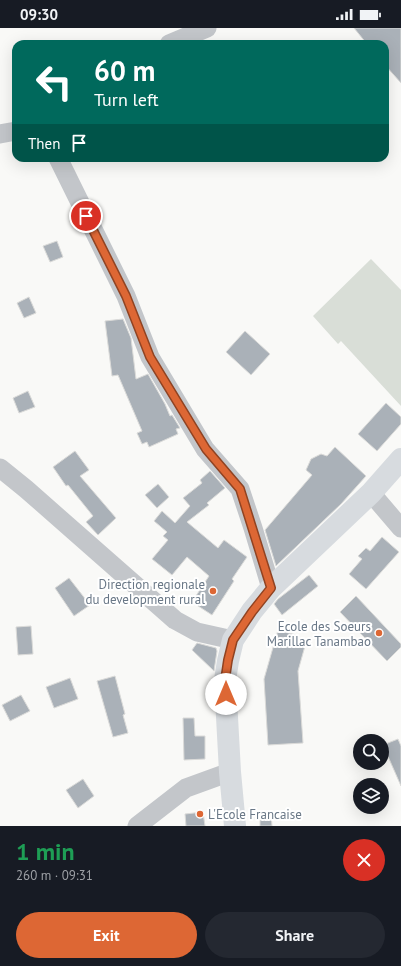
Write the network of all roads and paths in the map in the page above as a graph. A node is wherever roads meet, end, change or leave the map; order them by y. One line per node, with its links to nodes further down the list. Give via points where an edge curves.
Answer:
1 (208, 28): 2 (street)
2 (187, 31): 3 (street)
3 (174, 40)
4 (12, 132): 5 (street)
5 (0, 134)
6 (60, 162): 11 (street, via 126,296 150,357 206,449 240,489)
7 (401, 459): 9 (main road)
8 (0, 468): 12 (street, via 175,620 197,632)
9 (371, 493): 10 (street); 11 (main road)
10 (401, 528)
11 (271, 588): 12 (main road)
12 (233, 640): 13 (main road, via 225,680)
13 (230, 772): 14 (street, via 186,788); 15 (main road)
14 (137, 826)
15 (235, 826)

